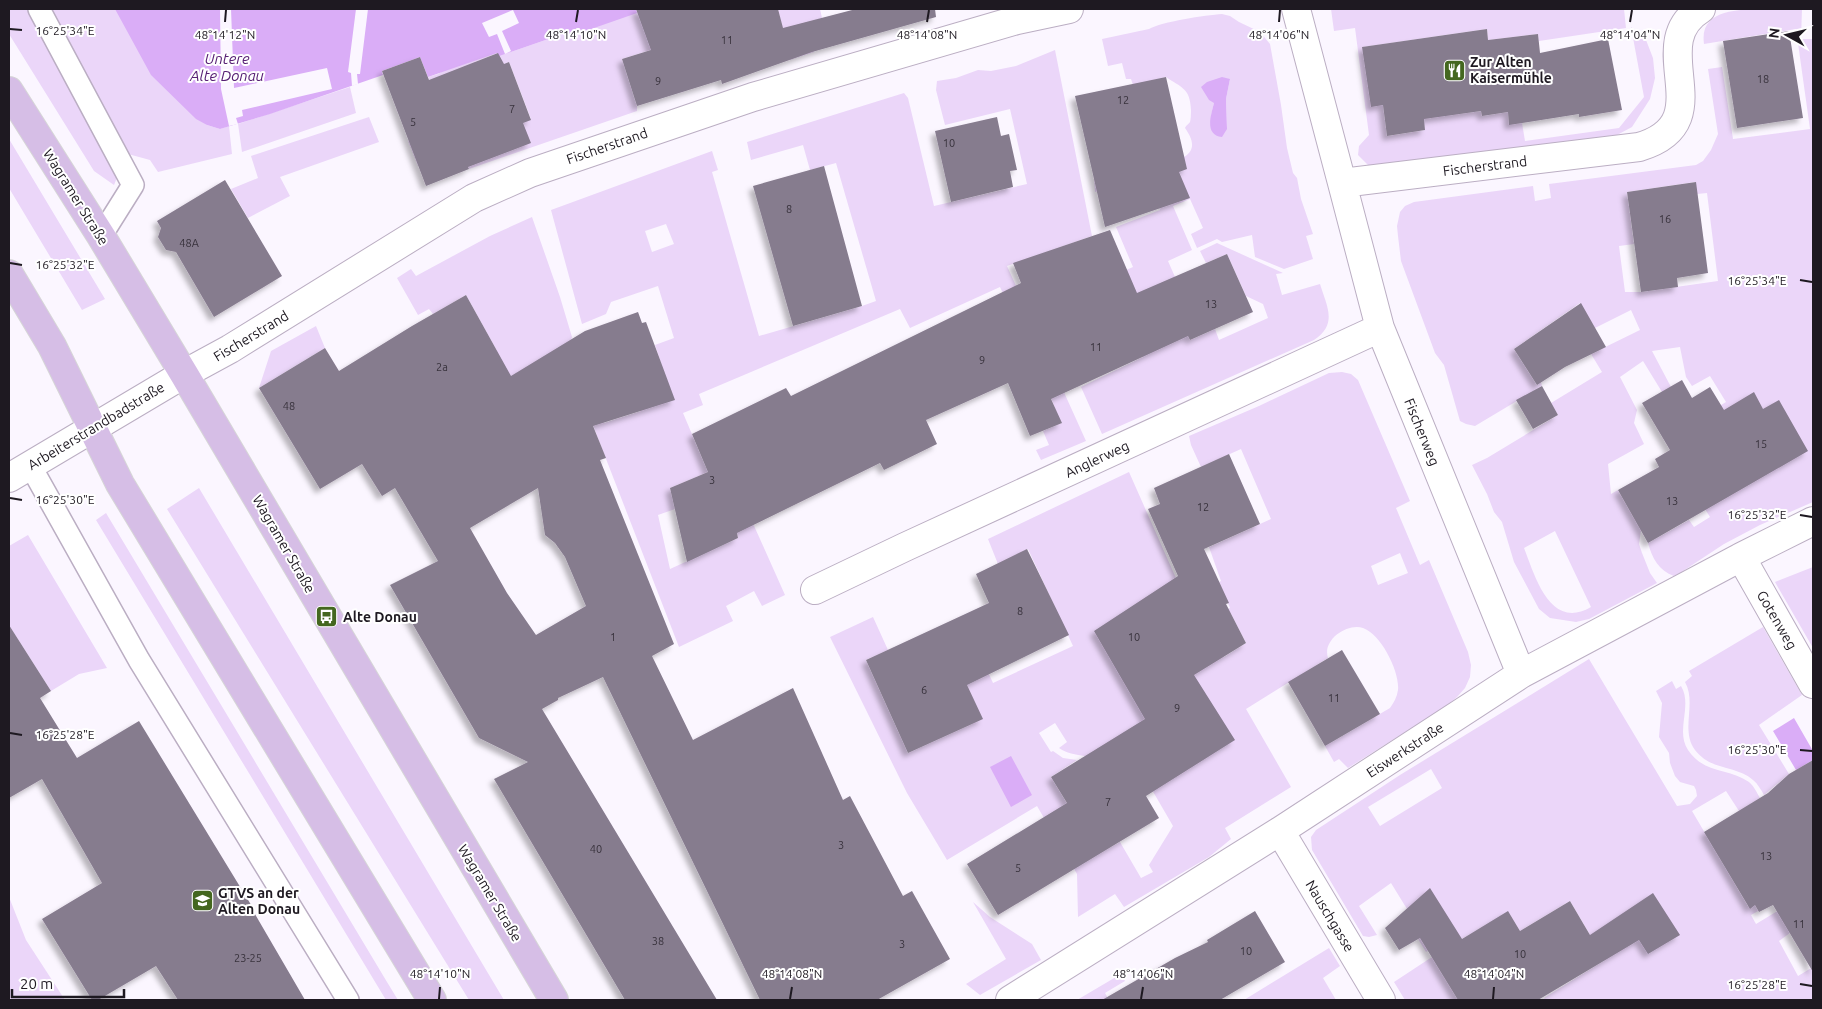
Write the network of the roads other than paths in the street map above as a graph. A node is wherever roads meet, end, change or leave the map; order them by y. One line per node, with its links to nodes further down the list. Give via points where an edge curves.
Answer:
1 (39, 9): 7 (lane, via 133,184)
2 (1069, 9): 10 (street, Fischerstrand, via 1017,20 753,97 530,173 474,198 230,350)
3 (1296, 9): 6 (street)
4 (1701, 9): 6 (street, Fischerstrand, via 1691,15 1680,33 1676,53 1681,86 1680,110 1671,130 1655,142 1638,147)
5 (9, 91): 7 (main road, Wagramer Straße)
6 (1342, 183): 9 (street, Fischerweg)
7 (101, 236): 10 (main road, Wagramer Straße)
8 (9, 274): 11 (main road, via 52,346)
9 (1380, 328): 15 (street, Anglerweg); 16 (street, Fischerweg)
10 (184, 374): 11 (street, Arbeiterstrandbadstraße); 21 (main road, Wagramer Straße)
11 (91, 428): 12 (street, Arbeiterstrandbadstraße); 20 (main road, via 120,484)
12 (19, 472): 19 (lane)
13 (1813, 520): 14 (street, Eiswerkstraße)
14 (1741, 557): 16 (street, Eiswerkstraße); 17 (street, Gotenweg)
15 (815, 590)
16 (1521, 674): 18 (street, Eiswerkstraße)
17 (1813, 684)
18 (1280, 831): 22 (street, Eiswerkstraße); 23 (street, Nauschgasse)
19 (348, 1000)
20 (432, 1000)
21 (554, 1000)
22 (1010, 1000)
23 (1381, 1000)

